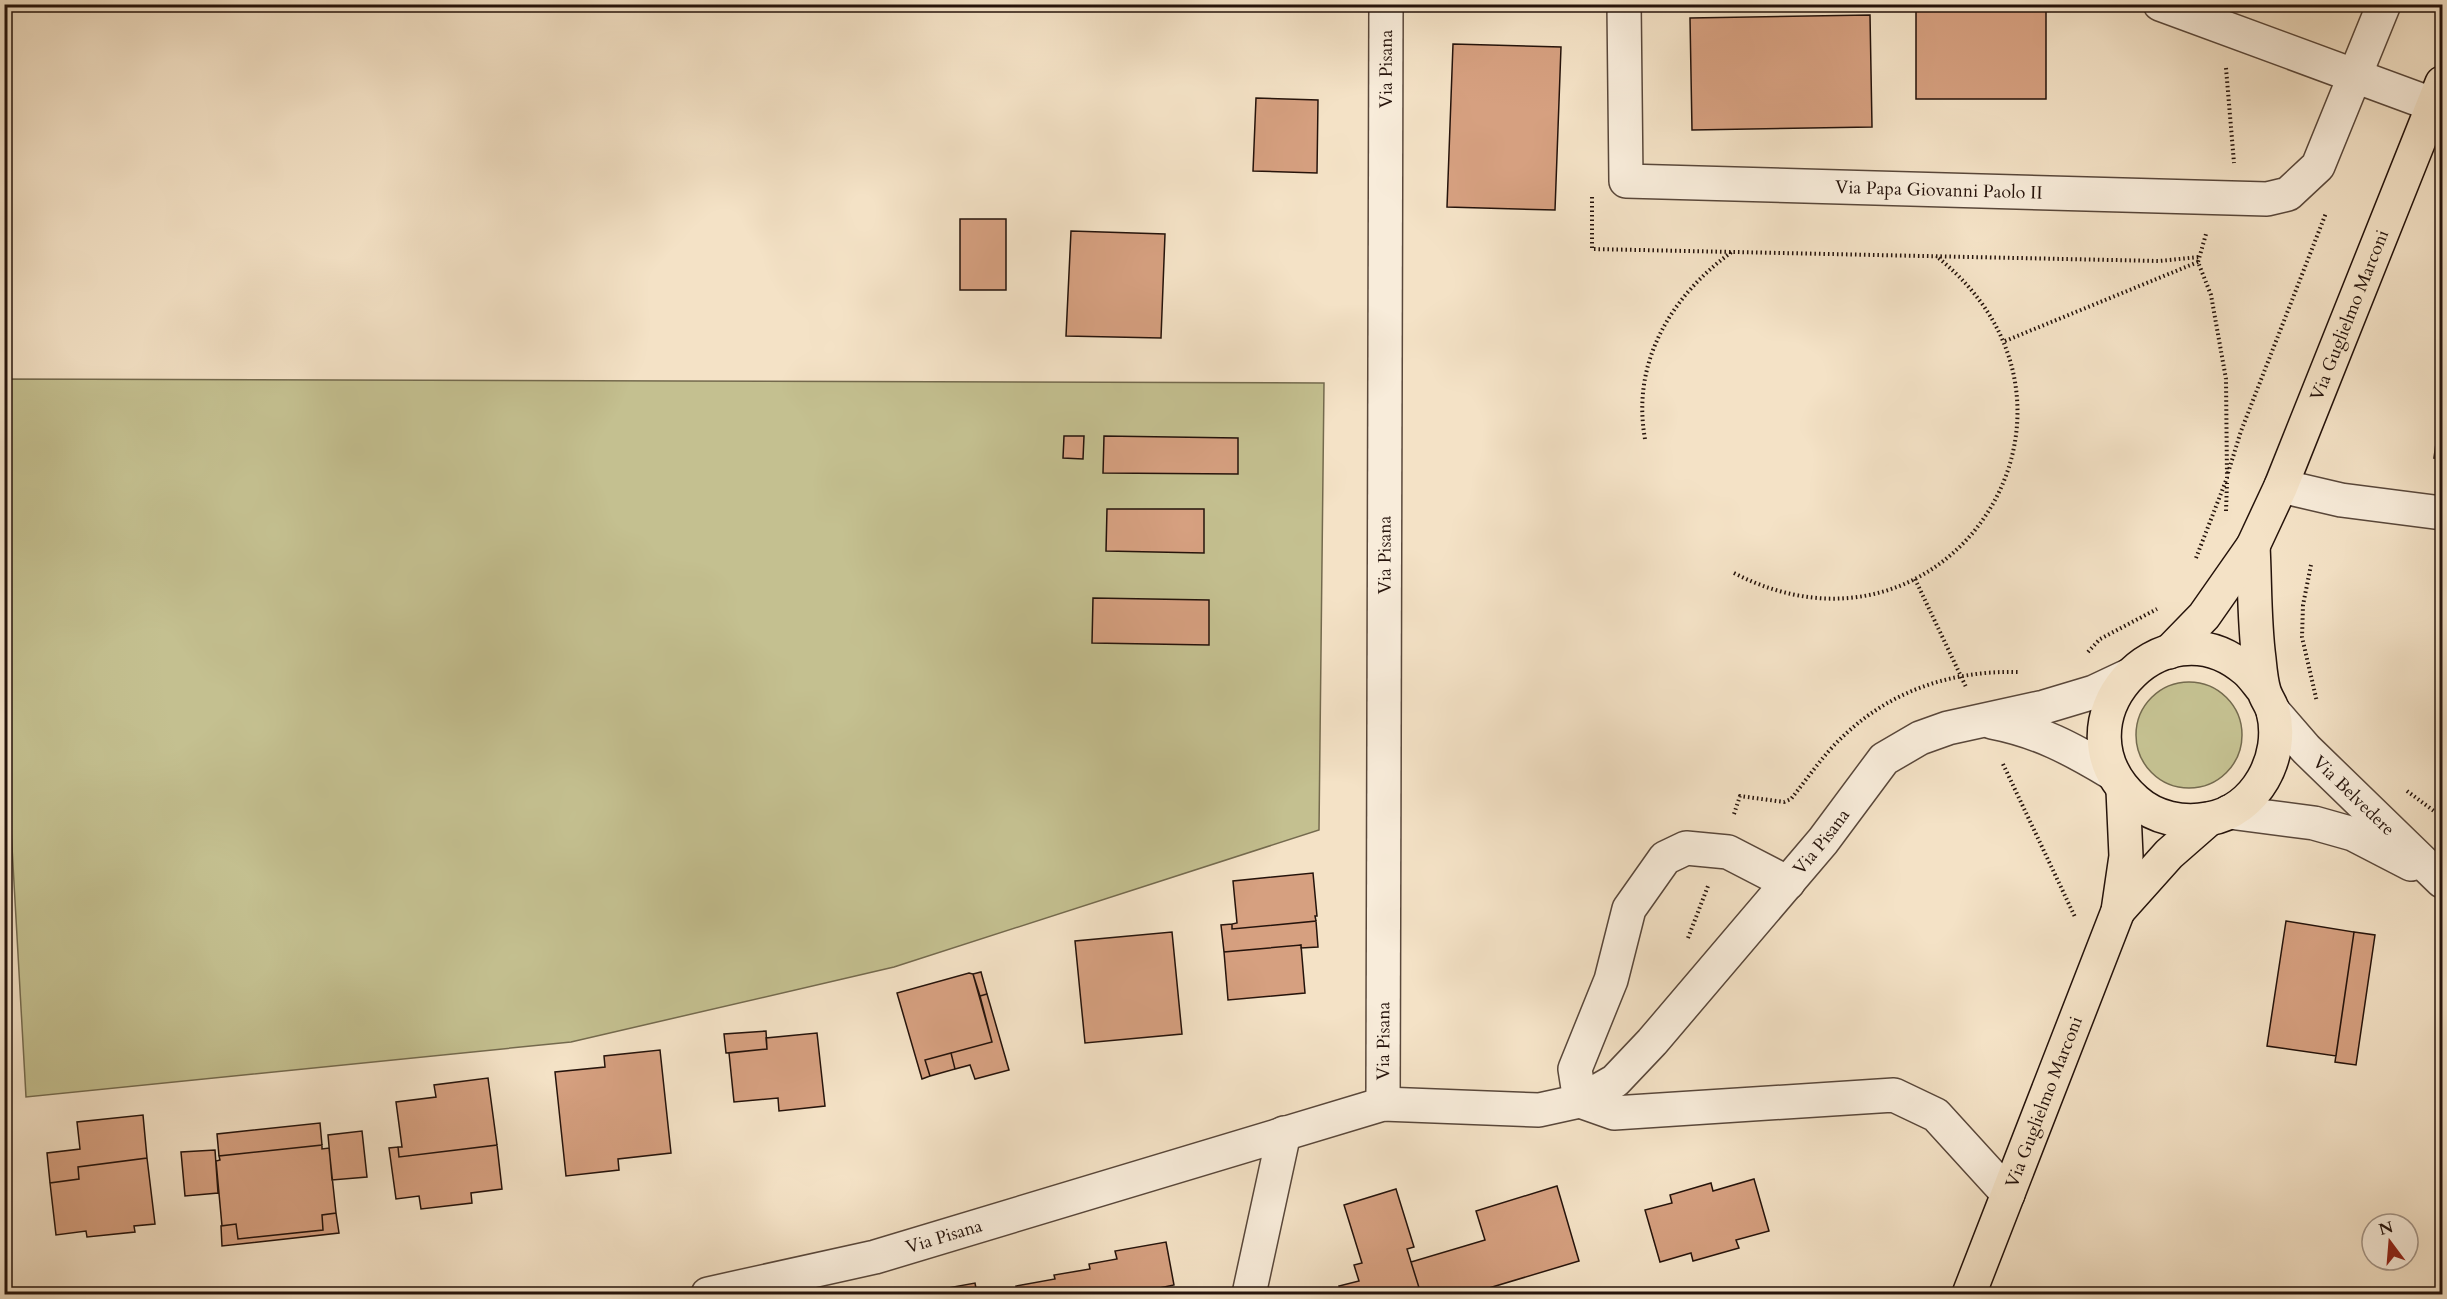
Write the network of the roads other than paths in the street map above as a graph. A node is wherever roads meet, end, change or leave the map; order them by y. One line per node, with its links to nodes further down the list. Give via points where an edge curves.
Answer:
1 (1386, 4): 20 (street, Via Pisana)
2 (1624, 4): 5 (street, Via Papa Giovanni Paolo II, via 1626,181 2267,199 2288,194 2318,166)
3 (2160, 4): 5 (street)
4 (2384, 4): 5 (street, Via Papa Giovanni Paolo II)
5 (2357, 75): 6 (street)
6 (2438, 94): 7 (main road, Via Guglielmo Marconi)
7 (2281, 486): 8 (street, via 2341,500); 9 (main road, Via Guglielmo Marconi)
8 (2442, 513)
9 (2253, 546): 10 (main road, Via Guglielmo Marconi, via 2204,616); 12 (main road, Via Guglielmo Marconi, via 2258,657)
10 (2169, 652): 11 (main road, via 2154,657); 12 (main road, via 2196,649 2223,655 2247,670)
11 (2127, 676): 13 (street, Via Pisana, via 2094,692); 14 (main road, via 2112,698 2104,722 2104,748)
12 (2268, 701): 15 (main road, via 2276,741 2269,770 2253,794); 16 (street, Via Belvedere, via 2306,748)
13 (1982, 720): 14 (street, Via Pisana, via 2029,730 2064,744); 17 (street, Via Pisana, via 1920,738 1884,759)
14 (2117, 782): 15 (main road, via 2141,806 2162,817 2186,821); 18 (main road, Via Guglielmo Marconi, via 2126,856)
15 (2219, 815): 16 (street, Via Belvedere, via 2314,823 2353,834); 18 (main road, Via Guglielmo Marconi, via 2169,854)
16 (2440, 879)
17 (1788, 883): 19 (street, Via Pisana, via 1615,1081); 19 (street, via 1728,852 1686,848 1665,858 1629,909 1611,980 1575,1069)
18 (2118, 911): 22 (main road, Via Guglielmo Marconi)
19 (1581, 1101): 20 (street, Via Pisana, via 1539,1110); 22 (street, via 1614,1113 1894,1095 1936,1115)
20 (1383, 1104): 21 (street, Via Pisana)
21 (1284, 1133): 23 (street, Via Pisana, via 875,1257); 24 (street)
22 (2008, 1194): 25 (main road, Via Guglielmo Marconi)
23 (708, 1294)
24 (1249, 1294)
25 (1969, 1294)

